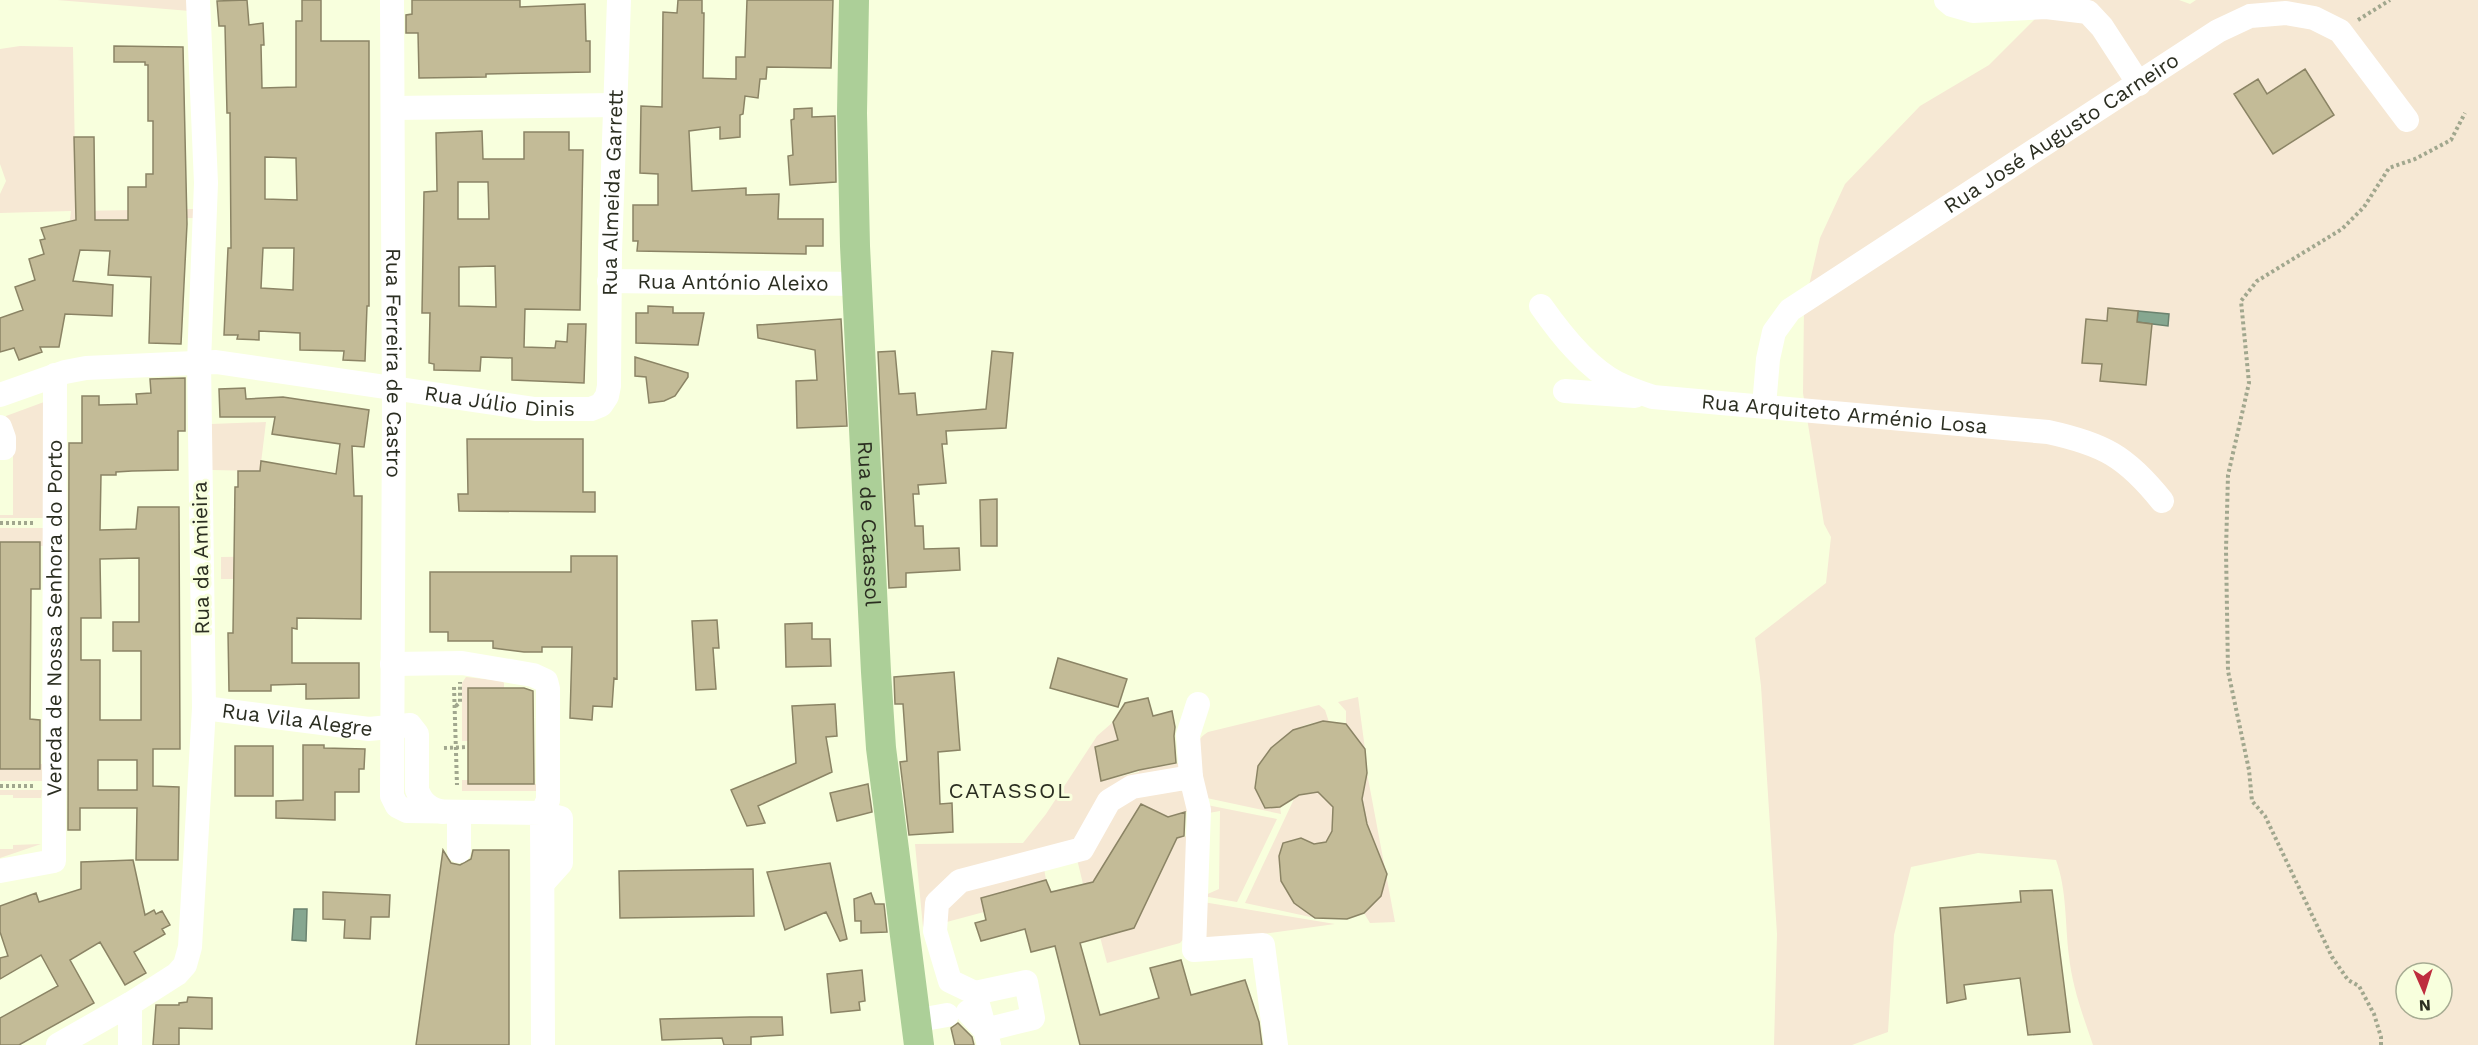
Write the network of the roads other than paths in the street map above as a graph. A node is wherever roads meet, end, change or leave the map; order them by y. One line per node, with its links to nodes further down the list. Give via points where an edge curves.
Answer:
1 (198, 0): 13 (street, Rua da Amieira, via 206,183)
2 (392, 0): 8 (street, Rua Ferreira de Castro)
3 (619, 0): 7 (street, Rua Almeida Garrett)
4 (854, 0): 11 (main road, Rua de Catassol, via 852,113)
5 (1946, 0): 6 (street, via 1973,11 2046,7 2088,12)
6 (2139, 84): 9 (street, Rua José Augusto Carneiro, via 2218,31 2250,16 2286,13 2314,18 2340,32); 20 (street, Rua José Augusto Carneiro, via 1790,310 1774,332)
7 (615, 105): 8 (street); 10 (street, Rua Almeida Garrett)
8 (393, 108): 16 (street, Rua Ferreira de Castro)
9 (2407, 120)
10 (609, 281): 11 (street, Rua António Aleixo); 15 (street, Rua Almeida Garrett)
11 (857, 284): 33 (main road, Rua de Catassol, via 879,725)
12 (1541, 306): 19 (street, Rua Arquiteto Arménio Losa, via 1562,335 1615,382)
13 (199, 362): 14 (street, Rua Júlio Dinis, via 96,366); 16 (street, Rua Júlio Dinis); 24 (street, Rua da Amieira)
14 (55, 375): 18 (street, Rua Júlio Dinis); 30 (street, Vereda de Nossa Senhora do Porto, via 54,861)
15 (609, 386): 16 (street, Rua Júlio Dinis, via 601,405 591,409 535,409)
16 (394, 389): 22 (street, Rua Ferreira de Castro)
17 (1565, 391): 19 (street)
18 (0, 395)
19 (1653, 398): 20 (street, Rua Arquiteto Arménio Losa)
20 (1764, 406): 21 (street, Rua Arquiteto Arménio Losa, via 2078,438 2109,451 2139,473)
21 (2162, 501)
22 (392, 664): 25 (street, Rua Ferreira de Castro); 28 (street, via 462,663 533,675 546,681 548,800)
23 (1198, 704): 26 (street, via 1188,735)
24 (204, 708): 25 (street, Rua Vila Alegre, via 369,729); 31 (street, Rua da Amieira, via 188,959 177,974)
25 (391, 726): 27 (street, Rua Ferreira de Castro, via 394,801 407,811)
26 (1191, 777): 32 (street, via 1132,787 1109,801 1082,849 960,881 937,903 935,931 950,981); 38 (street, via 1199,810 1194,950 1263,945)
27 (451, 812): 28 (street); 29 (street)
28 (542, 813): 37 (street)
29 (459, 851)
30 (0, 871)
31 (130, 1004): 35 (street, Rua da Amieira); 36 (street)
32 (963, 1007): 33 (street); 34 (street); 34 (street, via 1026,982 1033,1018)
33 (917, 1033)
34 (987, 1037)
35 (58, 1045)
36 (130, 1045)
37 (543, 1045)
38 (1276, 1045)

